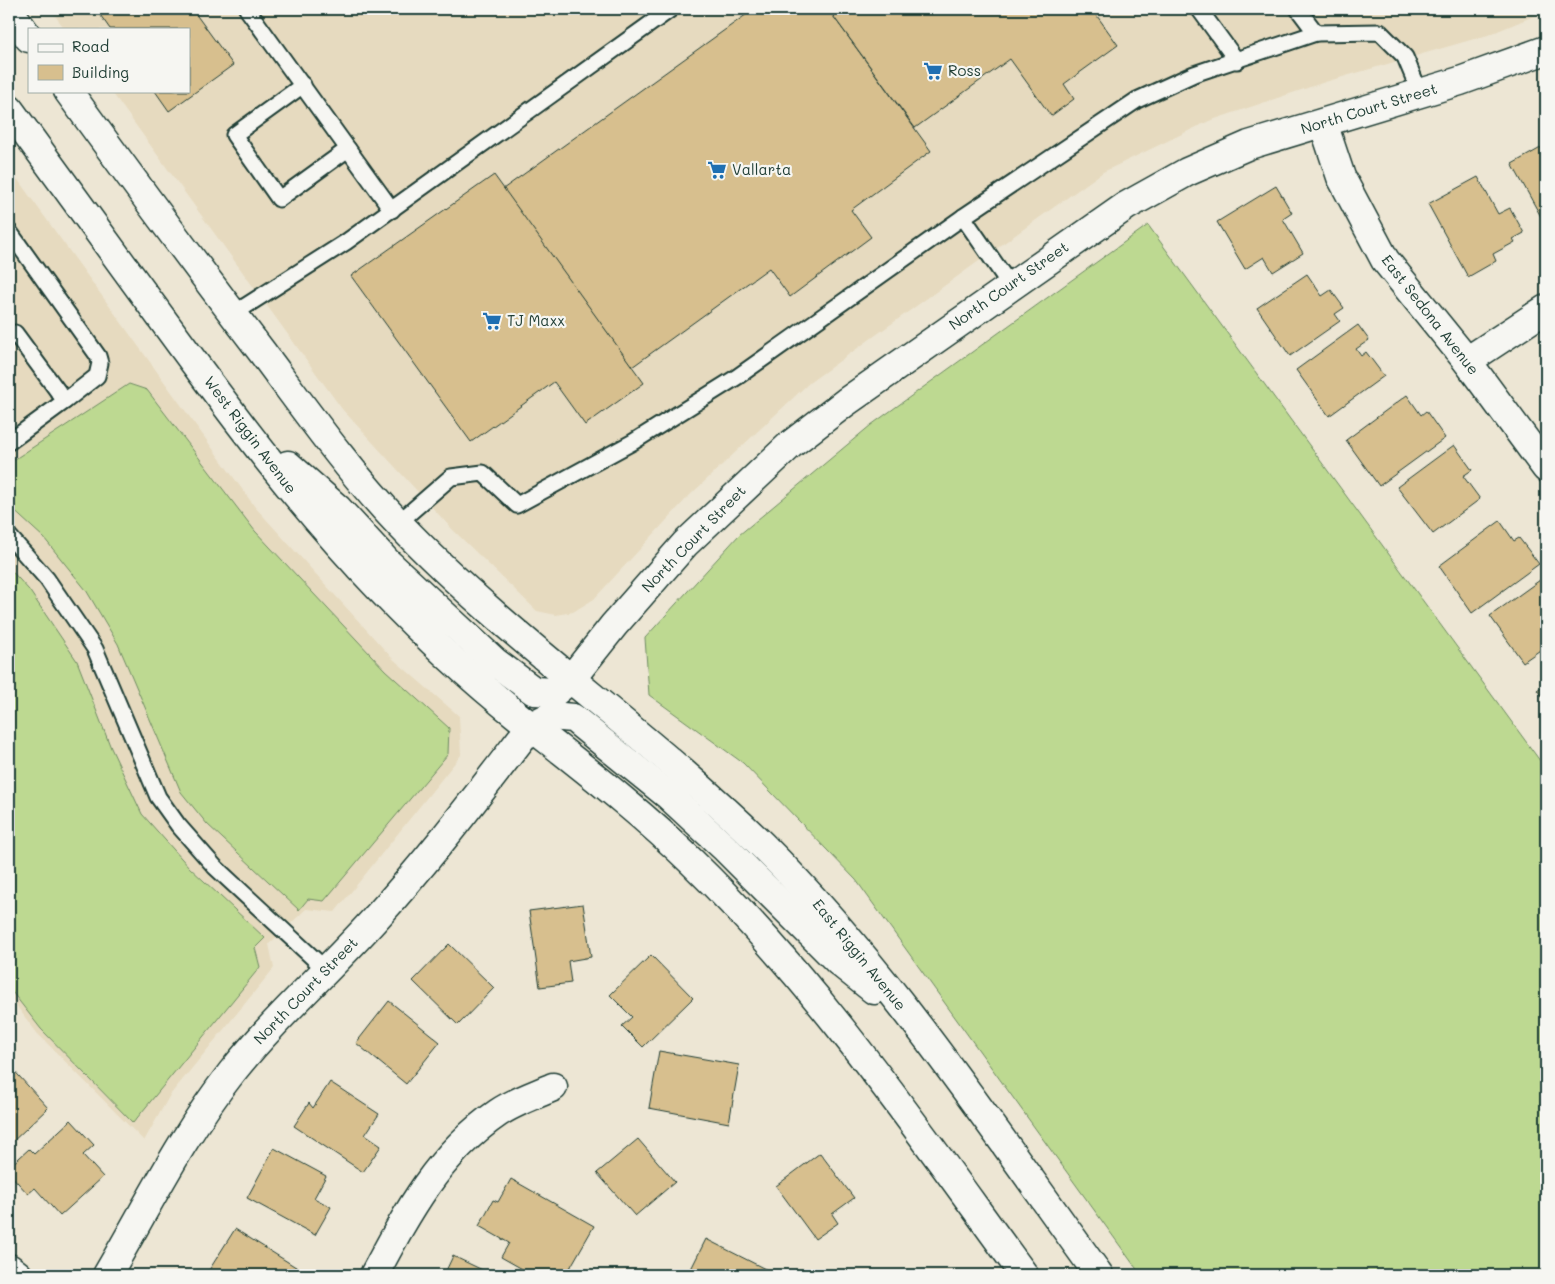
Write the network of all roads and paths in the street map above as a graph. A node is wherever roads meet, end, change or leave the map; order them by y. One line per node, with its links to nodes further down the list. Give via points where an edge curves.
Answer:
1 (247, 9): 10 (lane)
2 (671, 9): 16 (lane)
3 (1199, 9): 9 (lane)
4 (1298, 9): 6 (lane)
5 (9, 10): 7 (main road)
6 (1316, 33): 9 (lane); 12 (lane, via 1380,32 1405,57)
7 (28, 37)
8 (1546, 50): 12 (main road, North Court Street)
9 (1236, 61): 17 (lane, via 1194,74 1138,100)
10 (303, 85): 15 (lane); 15 (lane, via 234,135 279,199)
11 (69, 92): 21 (main road)
12 (1420, 93): 14 (main road, North Court Street)
13 (10, 112): 25 (main road, West Riggin Avenue)
14 (1323, 123): 19 (main road, North Court Street, via 1249,145 1187,172 1126,206); 23 (main road, East Sedona Avenue, via 1341,177 1385,260)
15 (348, 149): 16 (lane)
16 (392, 210): 21 (lane)
17 (963, 217): 19 (lane); 28 (lane, via 738,377 633,442 517,505 484,473 450,477)
18 (9, 230): 24 (lane, via 98,356 97,376)
19 (1010, 284): 30 (main road, North Court Street, via 819,422 769,463 654,578)
20 (1546, 309): 23 (main road)
21 (232, 314): 28 (main road, via 322,433)
22 (9, 337): 24 (lane, via 15,333)
23 (1467, 361): 27 (main road, East Sedona Avenue)
24 (65, 401): 26 (lane)
25 (235, 418): 30 (main road, North Court Street, via 338,509 393,567 495,662 534,690 555,692); 31 (main road, West Riggin Avenue, via 304,506 380,590 466,672)
26 (9, 442)
27 (1546, 468)
28 (398, 523): 30 (main road, via 474,597)
29 (9, 536): 32 (lane, via 47,579 94,649 158,797 178,825 215,867)
30 (571, 679): 33 (main road, East Riggin Avenue, via 695,782 764,847 840,930)
31 (531, 726): 32 (main road, North Court Street, via 412,878); 33 (main road, via 551,716 573,718 669,796 839,962); 39 (main road, via 670,841 781,954 862,1054)
32 (325, 969): 37 (main road, North Court Street, via 252,1048 210,1101)
33 (909, 1017): 40 (main road, East Riggin Avenue)
34 (553, 1087): 38 (main road, via 498,1113 449,1155 408,1209)
35 (9, 1268): 36 (main road)
36 (18, 1275)
37 (107, 1275)
38 (374, 1275)
39 (1024, 1275)
40 (1099, 1275)

